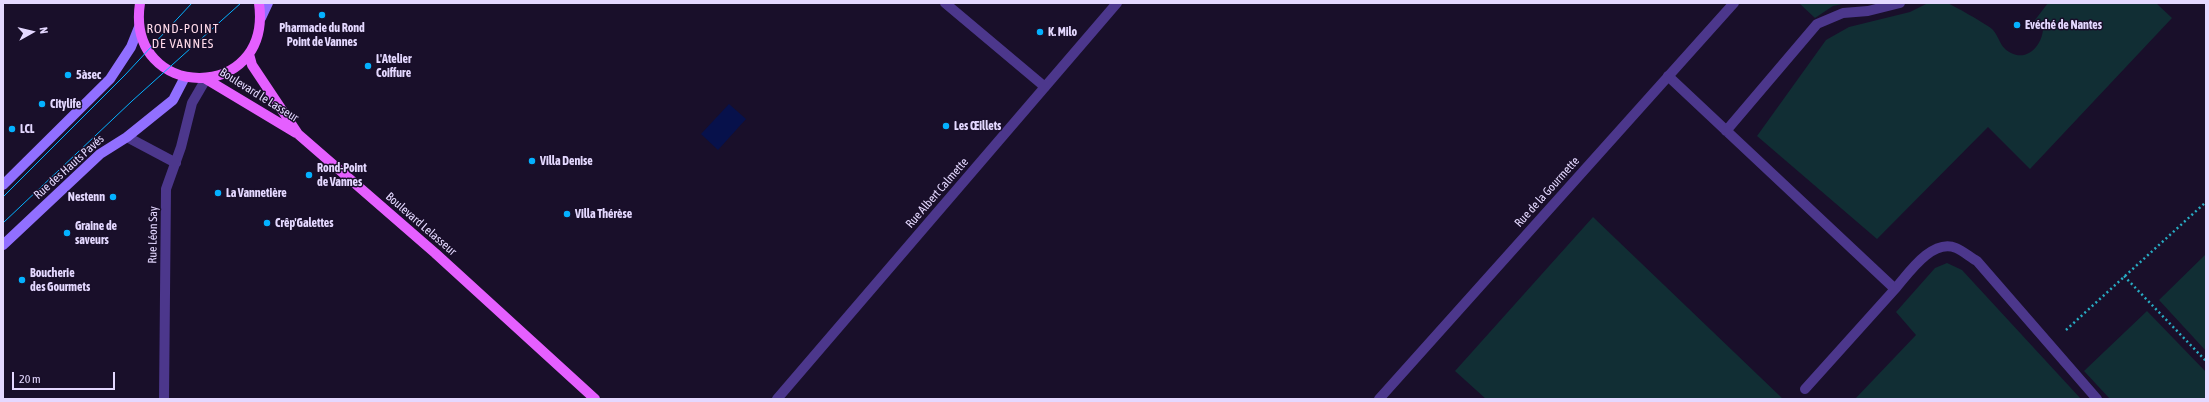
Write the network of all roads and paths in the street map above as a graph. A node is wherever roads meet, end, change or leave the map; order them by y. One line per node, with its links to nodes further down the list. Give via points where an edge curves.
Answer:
1 (140, 3): 9 (main road)
2 (259, 3): 8 (main road)
3 (268, 3): 8 (street)
4 (945, 3): 14 (street)
5 (1117, 3): 14 (street, Rue Albert Calmette)
6 (1734, 3): 11 (street, Rue de la Gourmette)
7 (1900, 3): 15 (street, via 1868,11 1843,13 1817,24)
8 (261, 18): 10 (main road, via 256,42)
9 (139, 27): 12 (main road, via 152,56 168,70); 19 (street, via 132,47 110,79)
10 (249, 54): 13 (main road, via 230,71); 16 (main road, Boulevard Lelasseur, via 252,65)
11 (1668, 76): 15 (street); 30 (street, Rue de la Gourmette)
12 (185, 77): 13 (main road); 17 (street, Rue des Hauts Pavés, via 173,100)
13 (206, 78): 16 (main road, Boulevard le Lasseur); 18 (street, Rue Léon Say, via 192,103)
14 (1045, 87): 29 (street, Rue Albert Calmette)
15 (1726, 131): 23 (street)
16 (298, 134): 28 (main road, Boulevard Lelasseur, via 435,253)
17 (127, 137): 18 (street); 21 (street, Rue des Hauts Pavés, via 100,154)
18 (176, 163): 27 (street, Rue Léon Say, via 166,189)
19 (3, 185)
20 (2206, 202): 22 (path)
21 (3, 245)
22 (2124, 276): 24 (path); 25 (path)
23 (1895, 289): 24 (street, via 1919,261 1936,249 1954,247 1977,261); 26 (street)
24 (2050, 345): 31 (street)
25 (2206, 361)
26 (1805, 389)
27 (164, 399)
28 (595, 399)
29 (777, 399)
30 (1379, 399)
31 (2097, 399)

